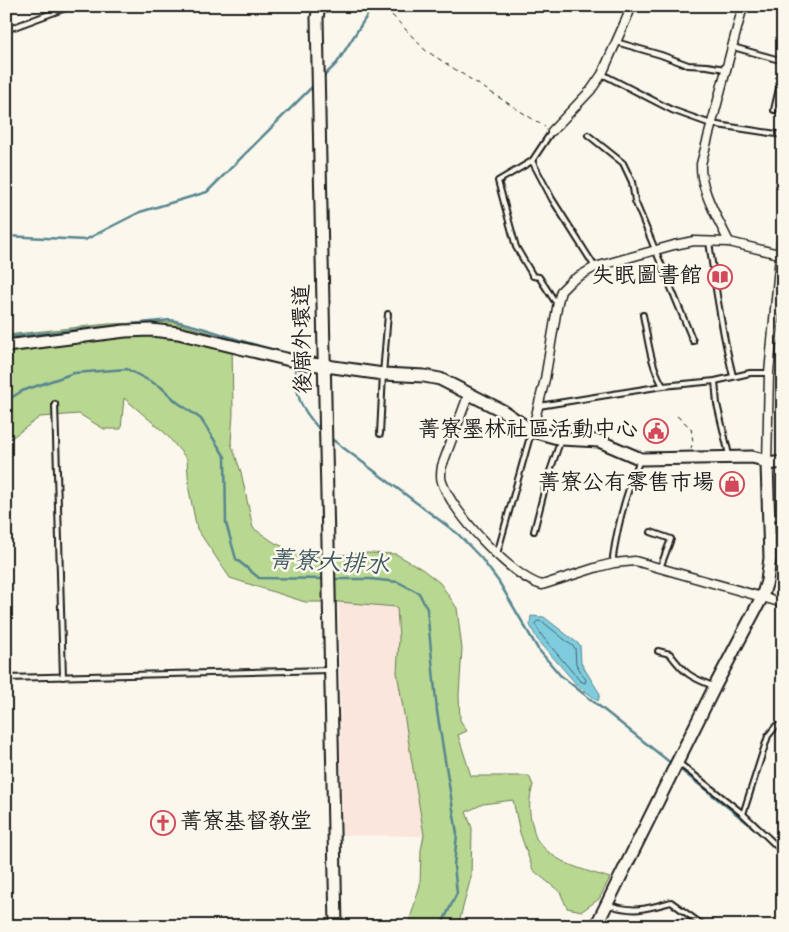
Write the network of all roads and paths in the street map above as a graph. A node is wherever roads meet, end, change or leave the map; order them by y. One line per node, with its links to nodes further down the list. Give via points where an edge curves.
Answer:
1 (71, 6): 6 (lane)
2 (319, 6): 30 (street, 後廍外環道)
3 (393, 6): 15 (path, via 392,15 425,50)
4 (632, 6): 7 (street)
5 (743, 6): 8 (street)
6 (6, 30)
7 (616, 42): 10 (lane, via 688,65); 12 (street)
8 (733, 47): 9 (lane); 10 (street)
9 (783, 61)
10 (725, 69): 14 (street)
11 (783, 70): 13 (lane)
12 (602, 74): 14 (lane, via 672,110); 15 (street)
13 (774, 110)
14 (712, 124): 17 (lane); 21 (street, via 700,176)
15 (552, 131): 18 (lane)
16 (588, 135): 22 (lane, via 623,163)
17 (783, 135)
18 (532, 161): 24 (lane); 25 (lane, via 498,181 516,247 532,276 540,277)
19 (783, 224): 23 (street)
20 (709, 240): 21 (street); 22 (street); 33 (lane)
21 (729, 242): 23 (street)
22 (655, 250): 24 (street); 28 (lane)
23 (782, 254): 31 (street)
24 (595, 268): 25 (street, via 571,281 561,291)
25 (558, 302): 38 (street)
26 (388, 314): 32 (lane)
27 (643, 315): 35 (lane, via 656,375)
28 (693, 342)
29 (6, 346): 30 (street, via 152,330 178,333)
30 (325, 367): 32 (street); 58 (street, 後廍外環道)
31 (769, 373): 33 (lane); 47 (street)
32 (383, 374): 36 (street, via 440,379); 41 (lane)
33 (733, 376): 34 (lane)
34 (715, 381): 35 (lane); 43 (lane)
35 (663, 386): 38 (lane)
36 (469, 393): 40 (street); 52 (street, via 442,466 441,479 465,520)
37 (55, 404): 59 (lane)
38 (538, 406): 40 (street)
39 (676, 416): 45 (path, via 692,428)
40 (532, 431): 42 (street); 52 (lane)
41 (380, 434)
42 (561, 439): 44 (street, via 599,441); 50 (lane)
43 (729, 456): 45 (street); 47 (street, via 752,457)
44 (641, 459): 45 (street); 53 (lane, via 620,515 612,557)
45 (690, 459)
46 (783, 462): 47 (street)
47 (768, 464): 48 (street)
48 (768, 517): 49 (lane); 55 (street, via 770,558)
49 (783, 518)
50 (534, 531)
51 (651, 532): 54 (lane, via 671,539)
52 (496, 554): 53 (street, via 533,582 542,585)
53 (614, 563): 54 (street, via 635,561)
54 (660, 568): 55 (street)
55 (762, 597): 56 (street); 61 (street)
56 (783, 603)
57 (658, 652): 61 (lane, via 670,654 682,670)
58 (331, 670): 59 (lane); 67 (street, 後廍外環道)
59 (63, 677): 60 (lane)
60 (6, 678)
61 (715, 686): 63 (street)
62 (783, 727): 64 (lane, via 776,726 768,736)
63 (678, 762): 64 (lane); 66 (street)
64 (743, 814): 65 (lane)
65 (783, 852)
66 (607, 905): 68 (street); 69 (lane, via 640,911 671,902)
67 (336, 926)
68 (596, 926)
69 (704, 926)

